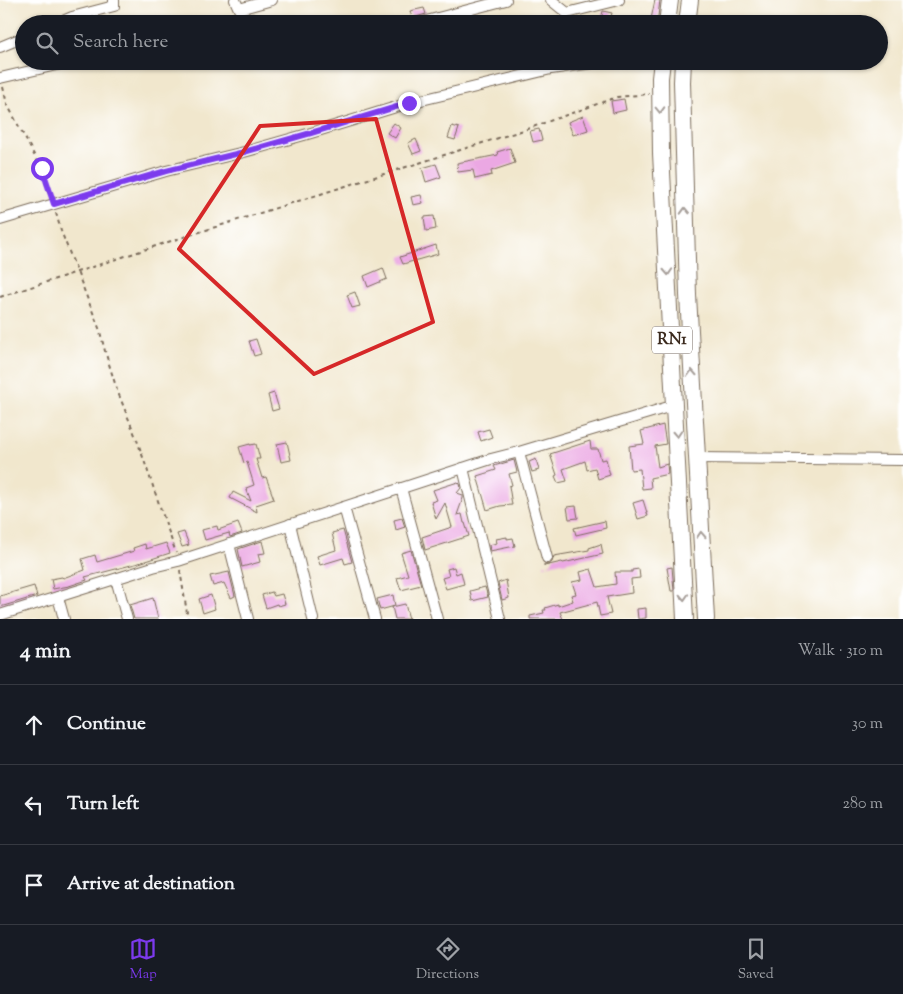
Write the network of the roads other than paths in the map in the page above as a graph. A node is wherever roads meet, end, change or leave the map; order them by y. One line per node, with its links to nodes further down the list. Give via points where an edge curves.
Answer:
1 (114, 0): 9 (street, via 114,6)
2 (235, 0): 3 (street, via 239,8)
3 (272, 0)
4 (506, 0): 10 (street)
5 (551, 0): 6 (street, via 567,13)
6 (620, 0)
7 (670, 0): 11 (highway)
8 (690, 0): 12 (highway)
9 (80, 15)
10 (449, 15)
11 (668, 15)
12 (688, 15)
13 (15, 41): 14 (street)
14 (0, 47)
15 (43, 70): 19 (street)
16 (547, 70): 20 (street, via 409,103)
17 (661, 70): 21 (highway, RN1, one-way to 21)
18 (683, 70): 23 (highway, RN1, one-way to 18, via 688,295)
19 (2, 82)
20 (0, 220)
21 (675, 405): 22 (street); 41 (highway, RN1, one-way to 41)
22 (519, 452): 25 (street); 30 (street)
23 (697, 458): 24 (street); 42 (highway, RN1, one-way to 23)
24 (903, 460)
25 (463, 468): 26 (street); 40 (street)
26 (401, 488): 27 (street); 39 (street)
27 (344, 507): 28 (street); 38 (street)
28 (290, 524): 29 (street); 37 (street)
29 (229, 544): 31 (street); 36 (street)
30 (547, 558)
31 (116, 579): 32 (street); 35 (street)
32 (58, 597): 33 (street); 34 (street)
33 (2, 616)
34 (64, 619)
35 (127, 619)
36 (248, 619)
37 (313, 619)
38 (375, 619)
39 (437, 619)
40 (500, 619)
41 (685, 619)
42 (706, 619)

